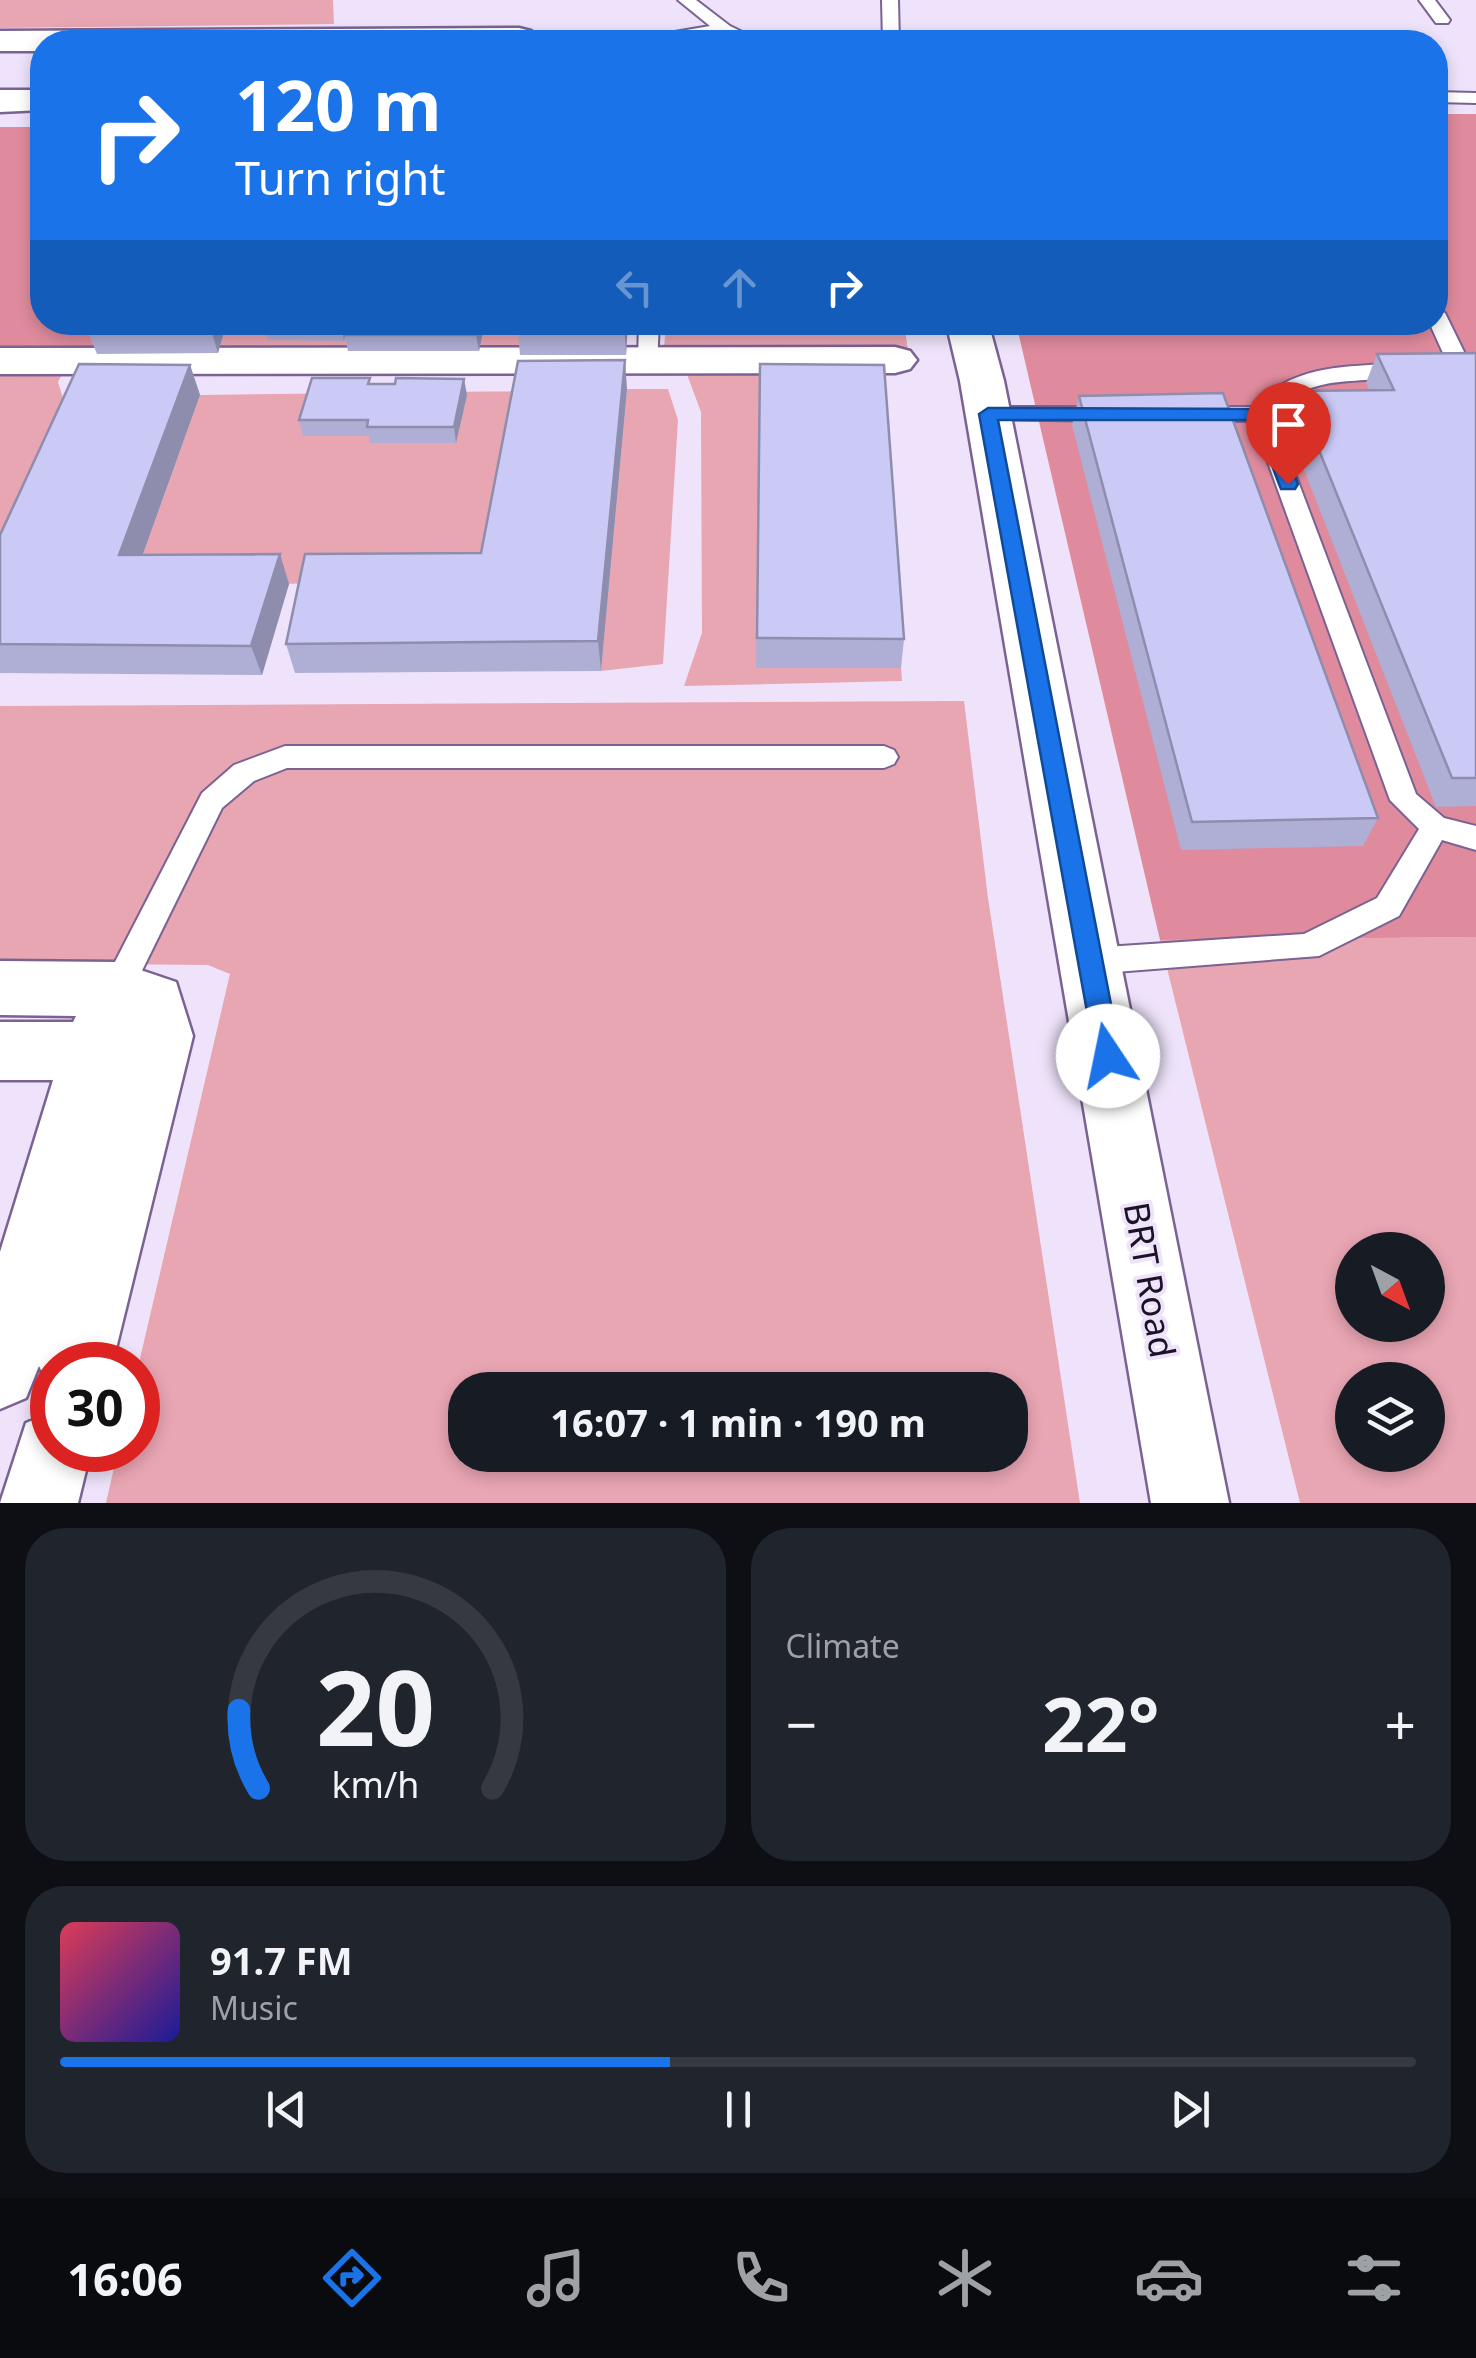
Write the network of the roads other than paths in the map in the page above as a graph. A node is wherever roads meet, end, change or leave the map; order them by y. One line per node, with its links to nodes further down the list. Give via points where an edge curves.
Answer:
1 (686, 0): 5 (lane)
2 (890, 0): 8 (lane)
3 (1427, 0): 4 (lane)
4 (1442, 20)
5 (724, 28): 6 (lane); 7 (lane)
6 (713, 30)
7 (729, 30)
8 (891, 30)
9 (0, 41): 10 (street)
10 (30, 41)
11 (0, 62): 12 (street)
12 (30, 62)
13 (1448, 97): 14 (lane)
14 (1476, 98)
15 (0, 100): 16 (street)
16 (30, 100)
17 (1448, 333): 23 (lane)
18 (970, 335): 24 (street, BRT Road)
19 (649, 341): 20 (street); 22 (street)
20 (822, 341): 21 (street)
21 (895, 360)
22 (0, 361)
23 (1468, 364): 25 (lane, via 1296,381)
24 (988, 414): 25 (lane); 29 (street, BRT Road)
25 (1262, 414): 27 (lane, via 1404,800)
26 (884, 757): 31 (lane, via 284,758 244,774 212,801)
27 (1434, 827): 28 (lane); 29 (lane, via 1388,907 1308,947)
28 (1476, 838)
29 (1090, 961): 36 (street, BRT Road)
30 (0, 988): 31 (street)
31 (105, 1020): 32 (street); 33 (street, via 154,1001 162,1036); 34 (street)
32 (0, 1051)
33 (81, 1342)
34 (0, 1372)
35 (47, 1472): 37 (street)
36 (1200, 1502)
37 (39, 1503)

